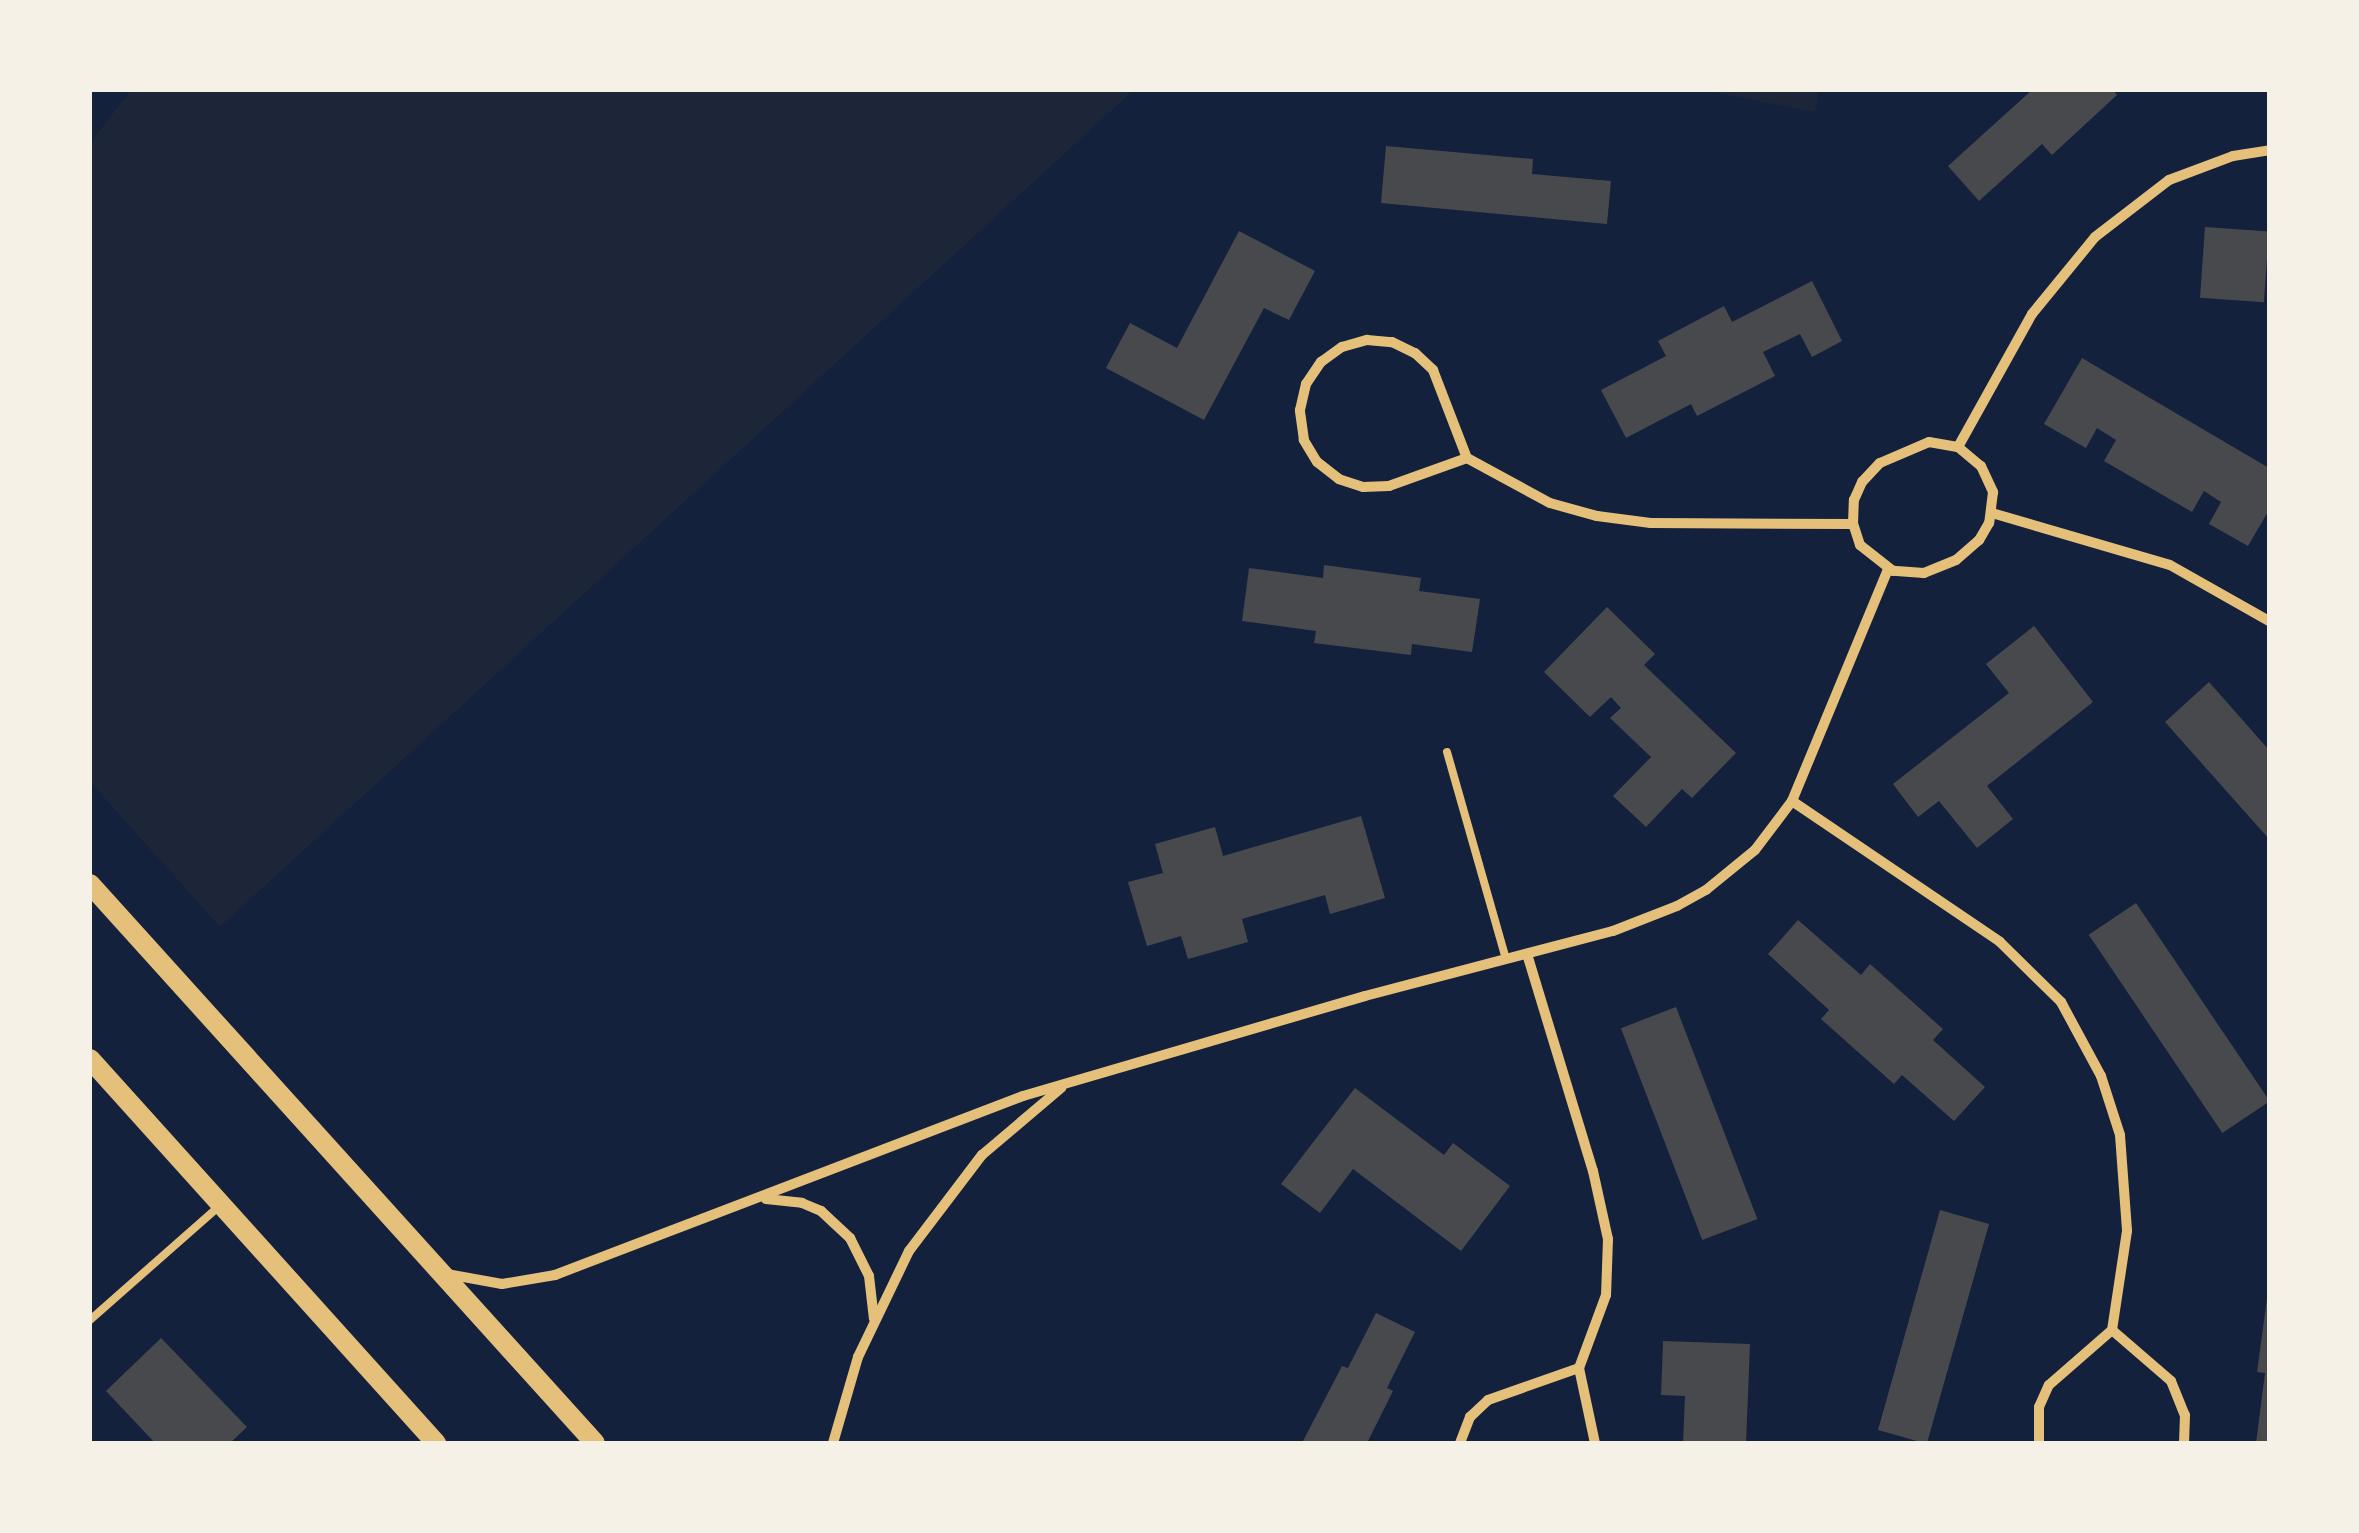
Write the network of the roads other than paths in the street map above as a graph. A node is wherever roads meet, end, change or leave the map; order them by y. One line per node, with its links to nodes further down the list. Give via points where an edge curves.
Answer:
1 (2269, 150): 2 (street, via 2169,180 2095,237 2032,314)
2 (1958, 446): 4 (street, via 1986,474); 5 (street, via 1918,443 1880,463 1858,492)
3 (1467, 458): 3 (street, via 1389,486 1338,479 1304,440 1300,410 1306,384 1331,354 1354,343 1404,347 1439,380); 5 (street, via 1519,488 1597,516 1684,525)
4 (1992, 513): 6 (street, via 1979,540 1956,560 1913,575); 7 (street, via 2170,565)
5 (1853, 524): 6 (street, via 1866,554)
6 (1888, 569): 9 (street)
7 (2269, 621)
8 (1447, 752): 12 (lane)
9 (1792, 801): 11 (street, via 1755,850 1706,890 1645,921); 20 (street, via 2000,942 2061,1002 2102,1076 2122,1150 2127,1231)
10 (90, 884): 17 (main road)
11 (1527, 954): 12 (street); 21 (street, via 1608,1239 1606,1295)
12 (1506, 959): 14 (street)
13 (90, 1059): 16 (main road)
14 (1070, 1082): 15 (street); 19 (street, via 1012,1127 958,1184 909,1251)
15 (758, 1198): 17 (street, via 555,1275 502,1284); 19 (street, via 802,1203 836,1223 869,1276)
16 (220, 1205): 18 (lane); 22 (main road)
17 (442, 1272): 23 (main road)
18 (90, 1320)
19 (874, 1320): 24 (street)
20 (2112, 1330): 27 (street, via 2050,1384 2039,1407); 28 (street, via 2172,1381 2185,1416)
21 (1579, 1368): 25 (street, via 1488,1400 1470,1417); 26 (street)
22 (436, 1443)
23 (595, 1443)
24 (833, 1443)
25 (1460, 1443)
26 (1595, 1443)
27 (2039, 1443)
28 (2184, 1443)

